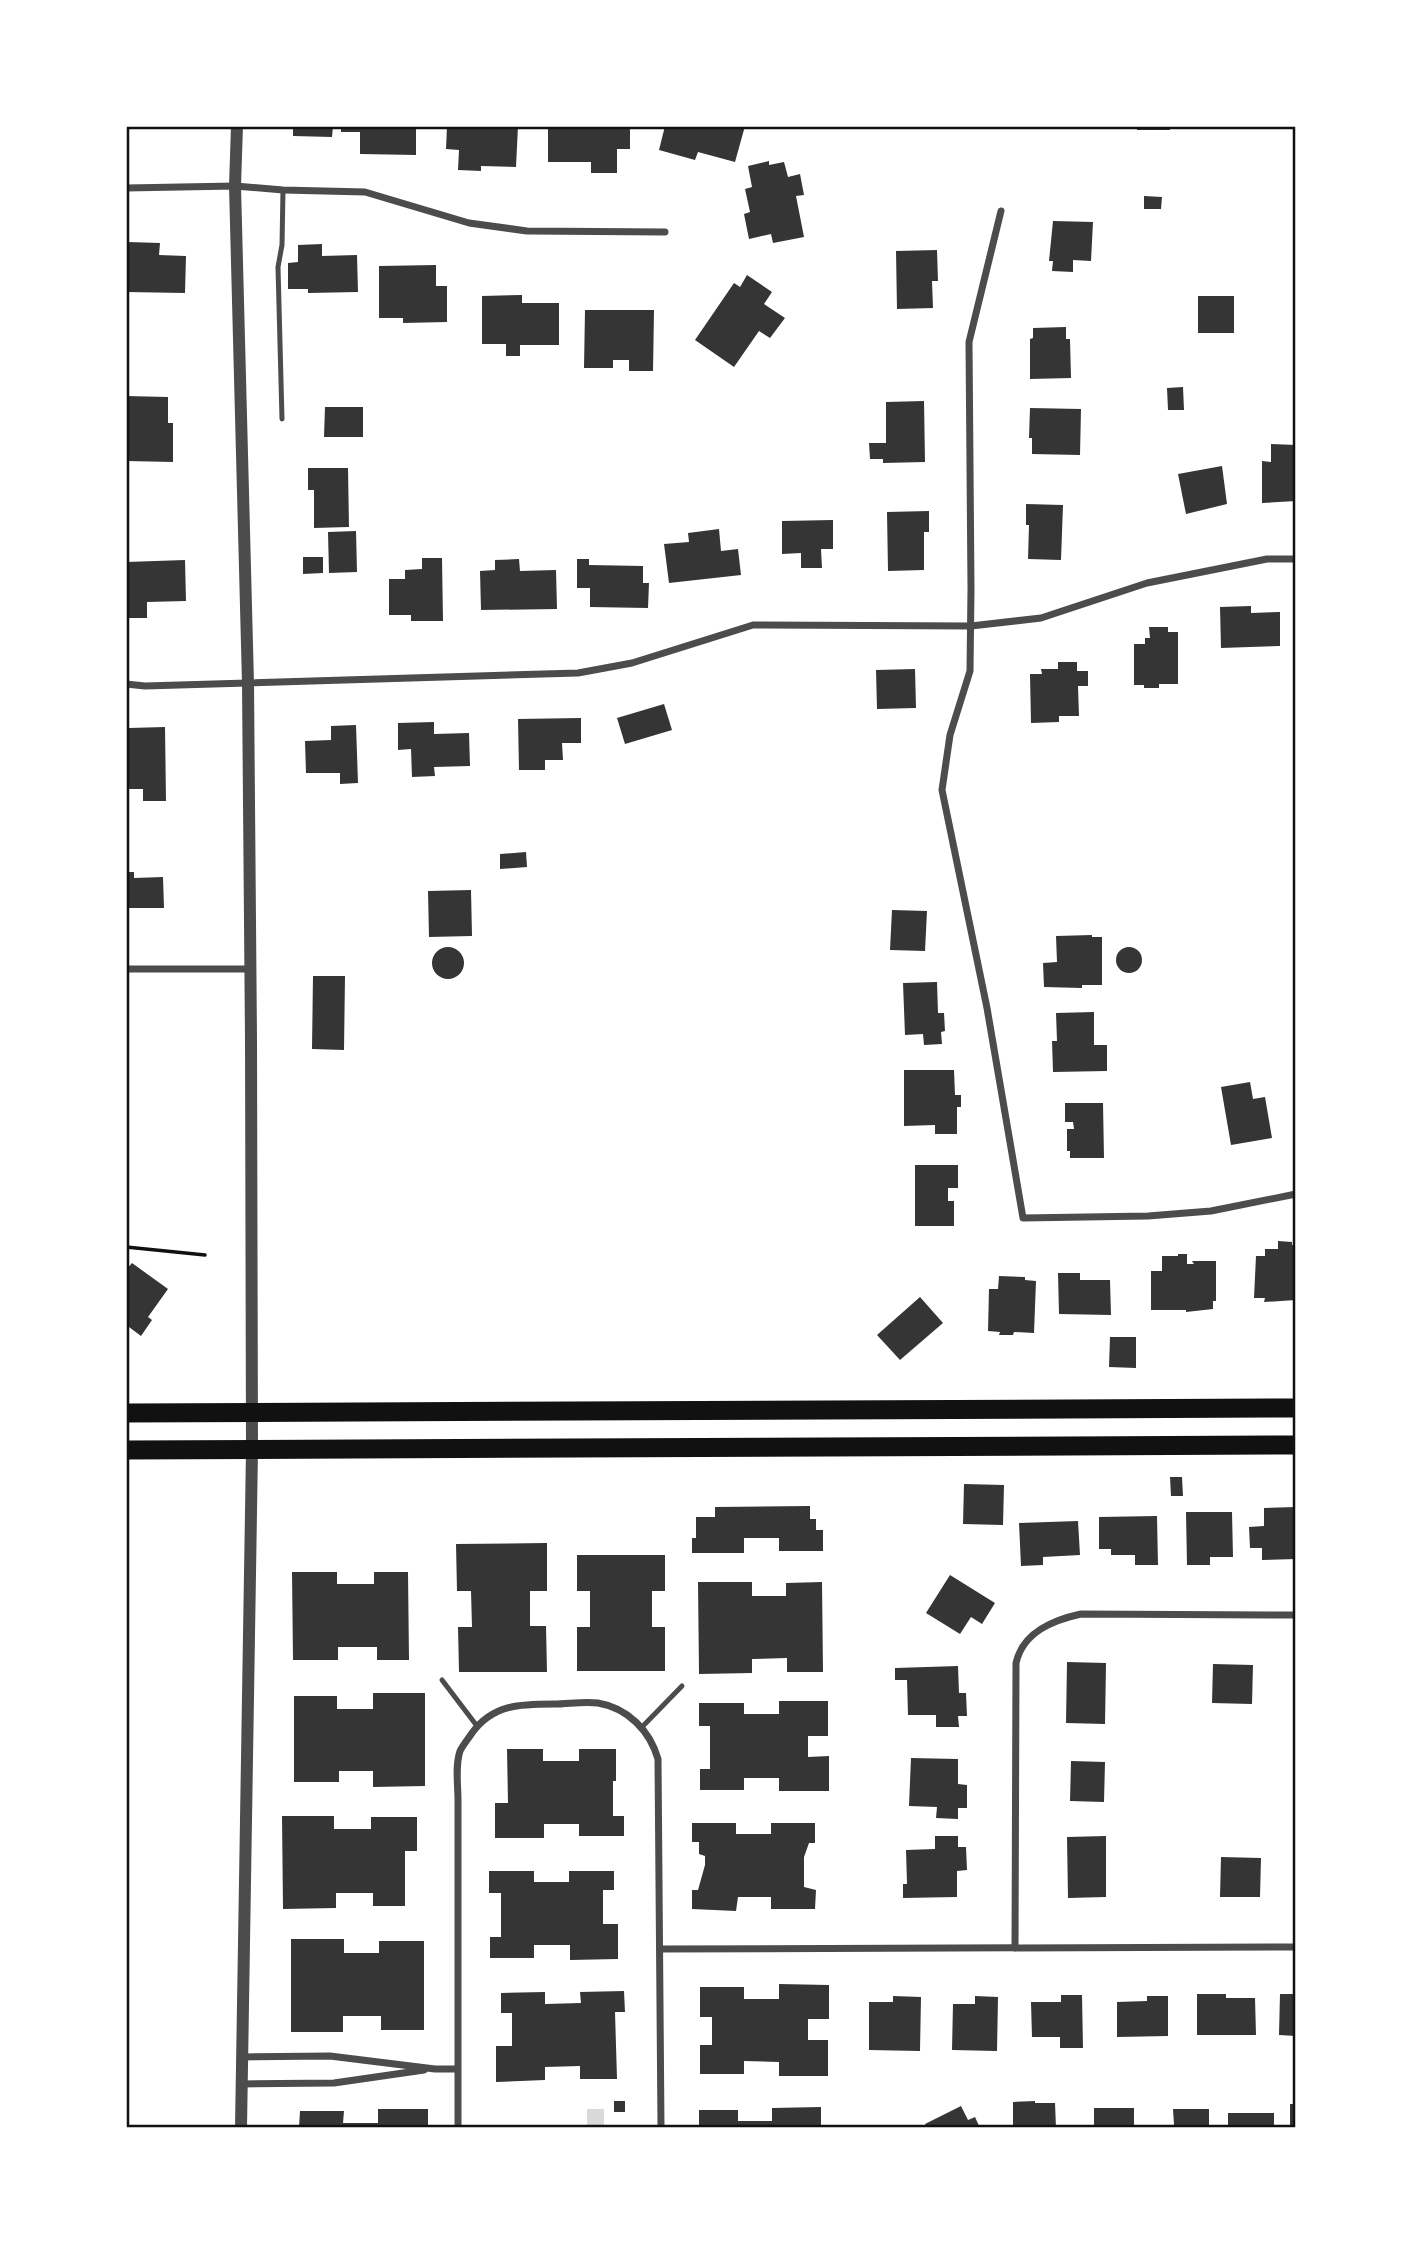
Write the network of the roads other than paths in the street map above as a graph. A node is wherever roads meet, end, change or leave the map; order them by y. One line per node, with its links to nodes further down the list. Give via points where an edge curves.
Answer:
1 (237, 126): 2 (street)
2 (235, 186): 3 (street); 4 (street); 10 (street)
3 (126, 188)
4 (284, 190): 6 (street, via 365,192 469,223 527,230); 7 (lane, via 278,267)
5 (1001, 211): 9 (street, via 969,342)
6 (665, 232)
7 (282, 419)
8 (1296, 559): 9 (street, via 1268,559 1147,583 1041,618)
9 (971, 626): 10 (street, via 753,625 632,663 578,673); 14 (street, via 970,671 950,735 942,790 987,1008 1023,1218 1198,1212)
10 (248, 682): 11 (street); 13 (street)
11 (126, 684)
12 (126, 969): 13 (street)
13 (251, 969): 17 (street)
14 (1296, 1194)
15 (1296, 1408): 17 (highway)
16 (126, 1413): 17 (highway)
17 (252, 1413): 20 (street)
18 (1296, 1446): 20 (highway)
19 (126, 1450): 20 (highway)
20 (252, 1450): 29 (street)
21 (1296, 1615): 27 (street, via 1082,1614 1040,1628 1024,1643 1016,1663)
22 (442, 1680): 24 (lane)
23 (682, 1686): 25 (lane)
24 (477, 1726): 25 (street, via 505,1707 519,1704 598,1703); 31 (street, via 458,1760)
25 (642, 1727): 28 (street, via 658,1759)
26 (1296, 1947): 27 (street)
27 (1015, 1948): 28 (street)
28 (660, 1949): 35 (street)
29 (241, 2057): 30 (street, via 330,2056); 32 (street)
30 (435, 2069): 31 (street); 32 (street, via 334,2083)
31 (457, 2069): 34 (street)
32 (241, 2084): 33 (street)
33 (241, 2128)
34 (458, 2128)
35 (661, 2128)

